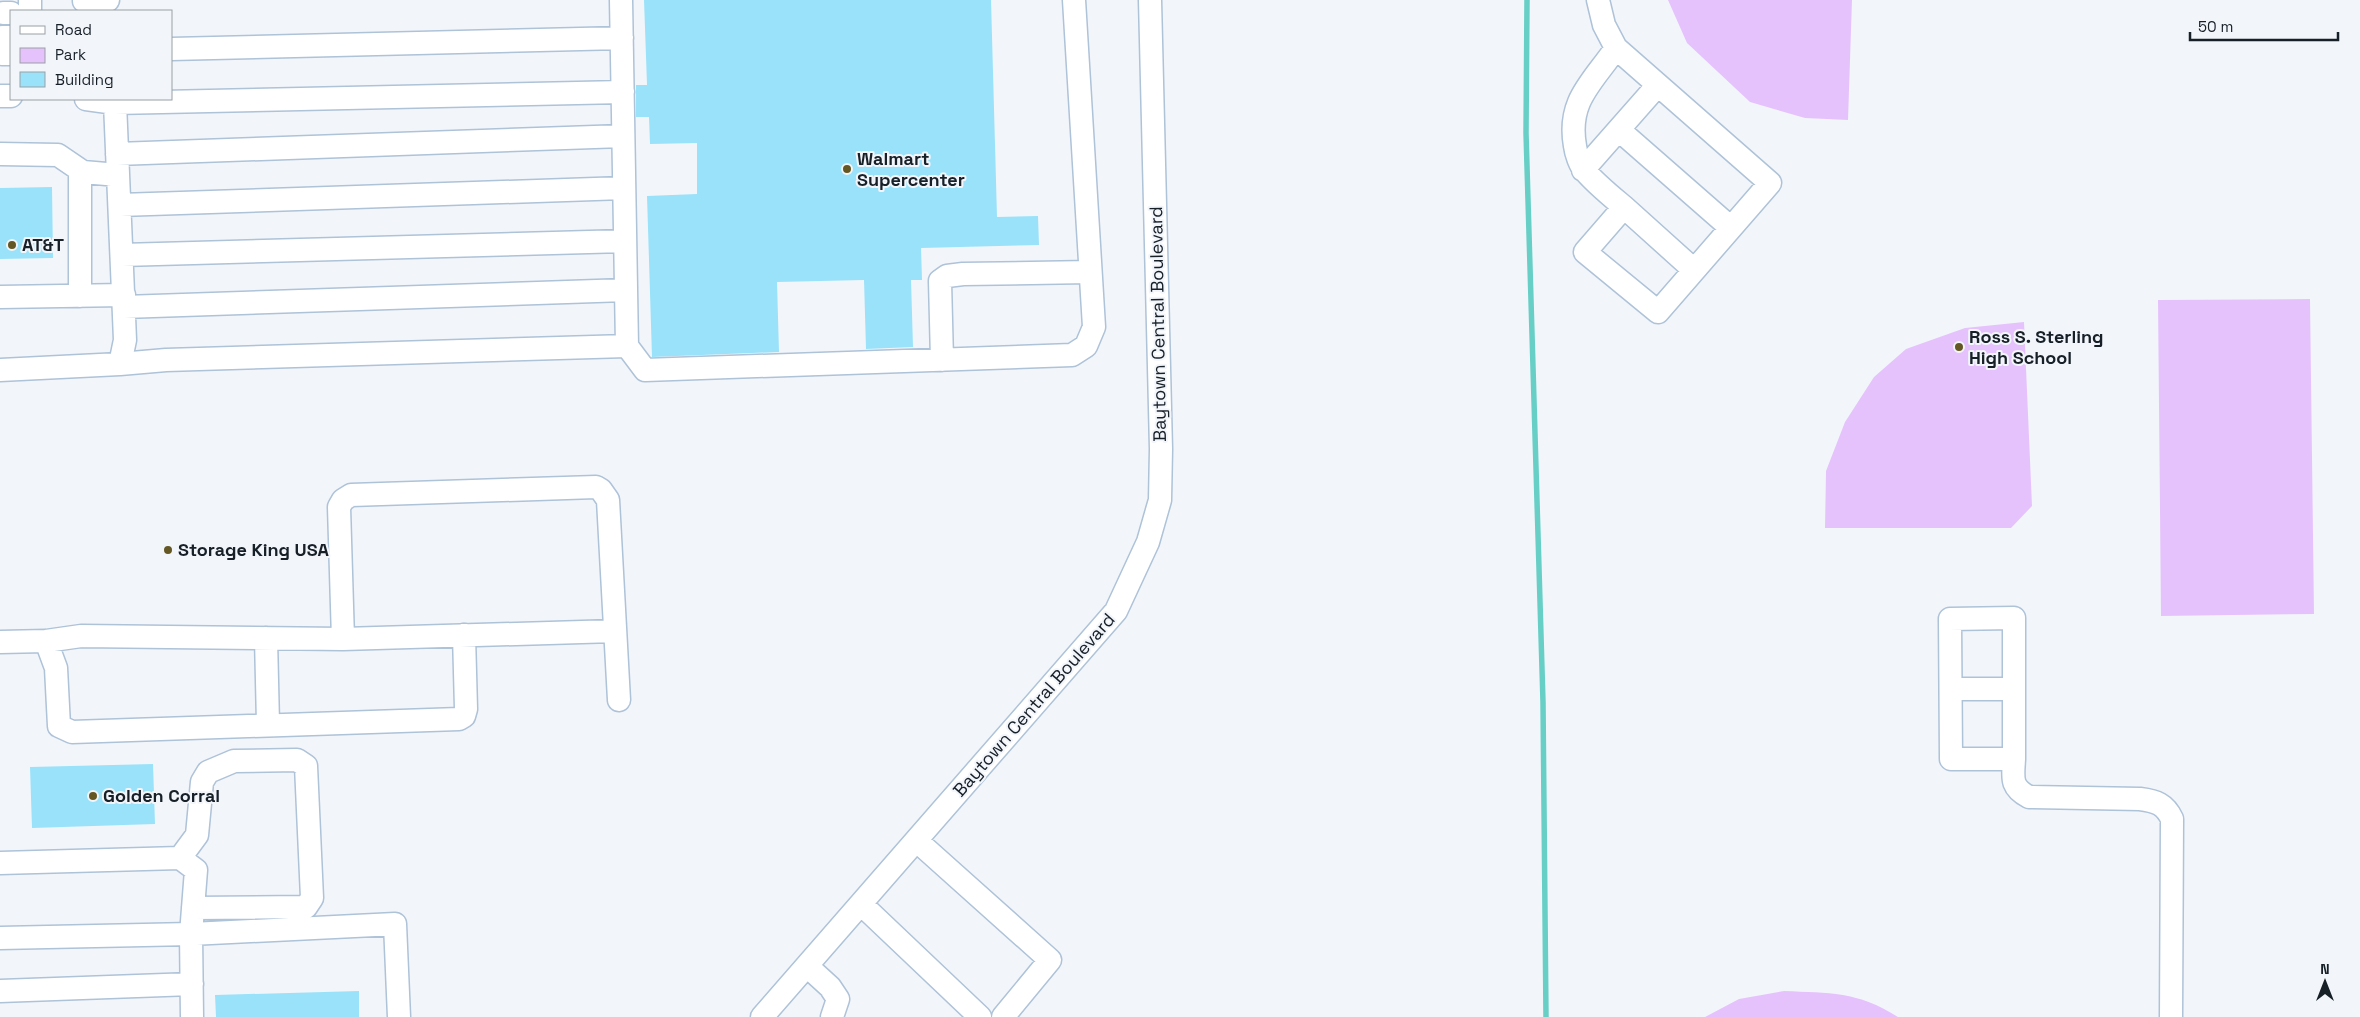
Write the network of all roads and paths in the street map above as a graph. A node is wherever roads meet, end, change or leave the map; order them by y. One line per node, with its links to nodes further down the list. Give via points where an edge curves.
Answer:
1 (108, 0): 6 (street)
2 (621, 0): 7 (street)
3 (1074, 0): 27 (street)
4 (1150, 0): 47 (street, Baytown Central Boulevard, via 1160,500 1148,542 1116,611)
5 (1598, 0): 8 (street, via 1604,25)
6 (84, 4)
7 (622, 38): 9 (street); 11 (street)
8 (1616, 48): 10 (street); 18 (street, via 1580,98 1574,113 1576,152)
9 (172, 49)
10 (1657, 86): 14 (street); 23 (street, via 1770,183)
11 (623, 92): 13 (street); 15 (street)
12 (92, 100): 13 (street)
13 (115, 104): 17 (street)
14 (1619, 130): 18 (street); 23 (street)
15 (624, 136): 17 (street); 20 (street)
16 (0, 154): 19 (street, via 58,155)
17 (118, 165): 19 (street); 21 (street)
18 (1583, 170): 22 (street)
19 (80, 171): 29 (street)
20 (624, 188): 21 (street); 24 (street)
21 (120, 205): 25 (street)
22 (1624, 208): 26 (street); 26 (street, via 1585,252 1658,312)
23 (1731, 228): 26 (street)
24 (625, 241): 25 (street); 28 (street)
25 (122, 255): 31 (street)
26 (1694, 270)
27 (1090, 272): 33 (street, via 1094,327 1086,346 1072,356); 33 (street, via 947,276 940,282)
28 (626, 290): 31 (street); 32 (street)
29 (80, 296): 30 (street); 31 (street)
30 (0, 297)
31 (124, 301): 34 (street, via 125,340)
32 (627, 346): 33 (street, via 645,370); 34 (street)
33 (942, 360)
34 (120, 364): 35 (street)
35 (0, 370)
36 (615, 631): 37 (street); 39 (street, via 608,500 601,490 587,488 351,495 339,507); 44 (street)
37 (464, 636): 39 (street); 45 (street, via 466,709 459,719)
38 (266, 638): 39 (street); 40 (street, via 81,636); 45 (street)
39 (343, 639)
40 (46, 641): 41 (street); 45 (street, via 56,668 59,726 64,730)
41 (0, 642)
42 (1951, 689): 43 (street); 43 (street, via 1950,618 2014,618); 46 (street, via 1951,759)
43 (2014, 689): 46 (street)
44 (619, 700)
45 (268, 724)
46 (2014, 759): 63 (street, via 2016,787 2030,797 2140,799 2157,802 2168,809 2172,819)
47 (917, 840): 50 (street, Baytown Central Boulevard); 62 (street, via 1050,960)
48 (180, 858): 49 (street); 51 (street, via 196,870); 51 (street, via 197,835 202,782 208,772 234,761 297,760 306,766 312,898 306,907)
49 (0, 863)
50 (861, 904): 54 (street, Baytown Central Boulevard); 61 (street)
51 (193, 908): 52 (street)
52 (191, 934): 53 (street); 55 (street); 58 (street, via 395,924)
53 (0, 938)
54 (807, 966): 59 (street, Baytown Central Boulevard); 60 (street, via 838,999)
55 (192, 984): 56 (street); 57 (street)
56 (0, 991)
57 (192, 1017)
58 (399, 1017)
59 (762, 1017)
60 (832, 1017)
61 (980, 1017)
62 (1003, 1017)
63 (2171, 1017)

